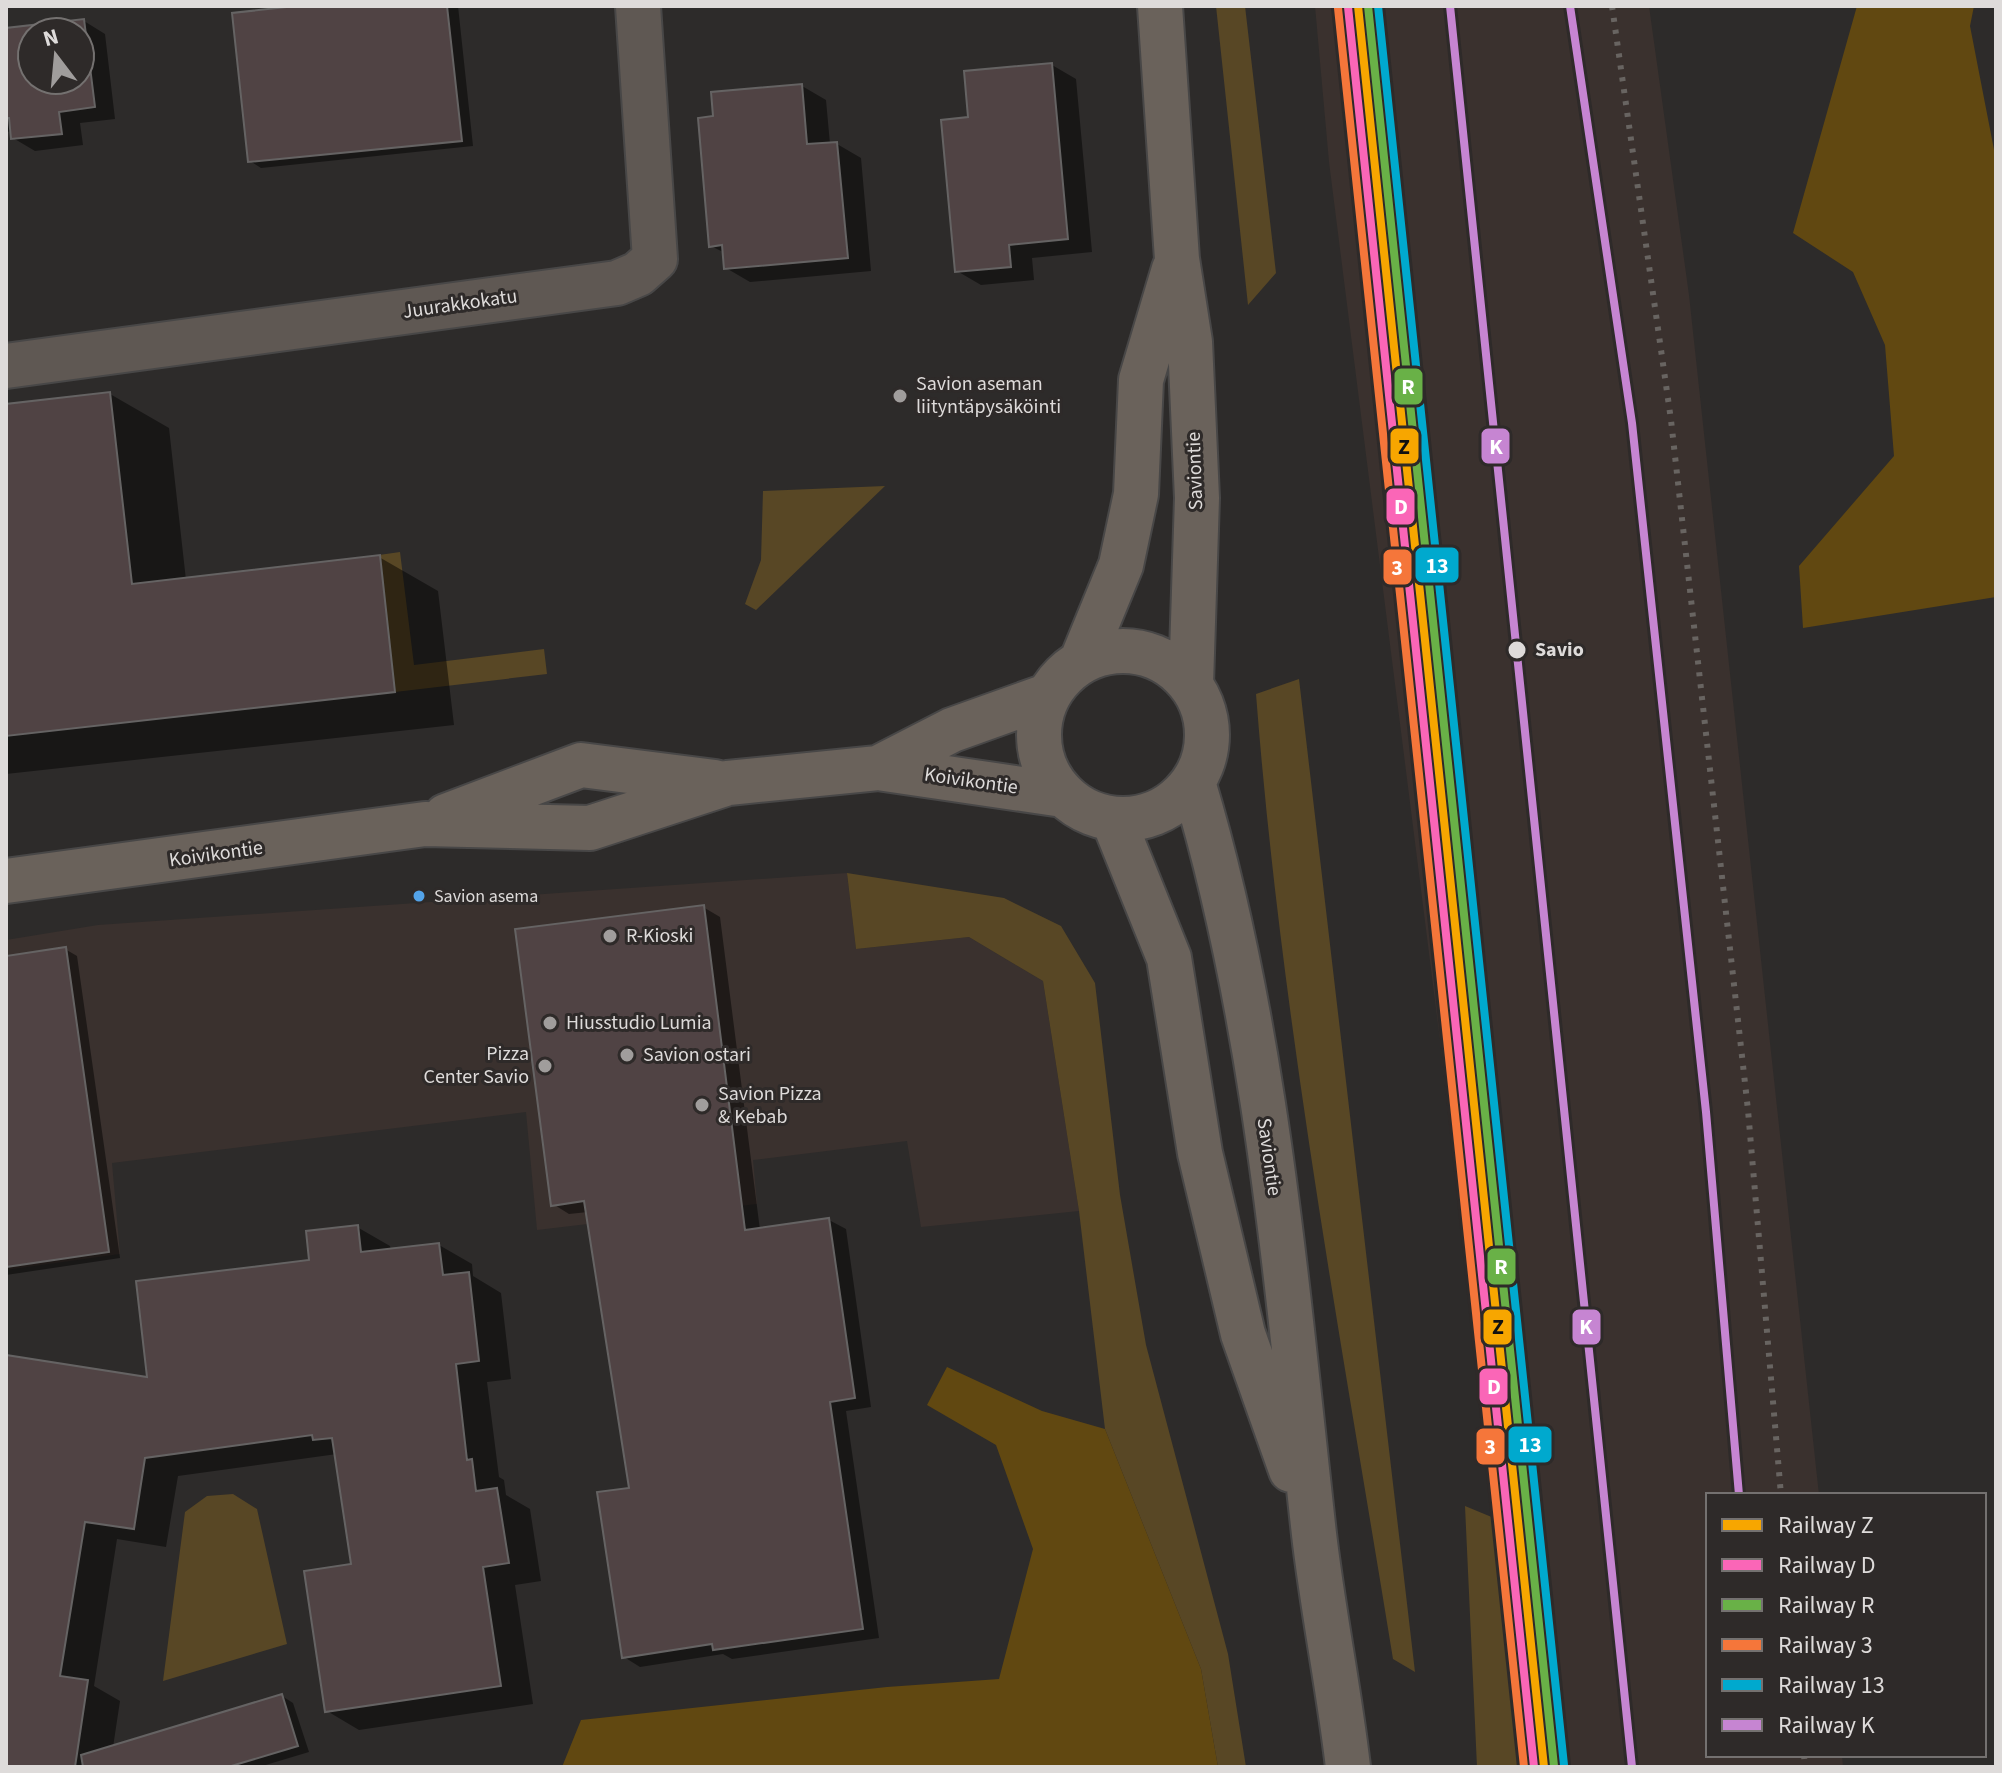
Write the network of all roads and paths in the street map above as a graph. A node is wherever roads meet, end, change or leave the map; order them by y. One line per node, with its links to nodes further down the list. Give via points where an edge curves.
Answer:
1 (638, 6): 4 (street, Juurakkokatu, via 655,259 638,274 617,283)
2 (1160, 6): 3 (main road, Saviontie)
3 (1177, 259): 5 (main road, Saviontie, via 1141,380 1136,494 1121,565); 6 (main road, Saviontie, via 1190,342 1197,498)
4 (6, 366)
5 (1082, 660): 6 (main road, via 1105,651 1129,650 1153,656); 7 (main road)
6 (1191, 684): 9 (main road, via 1207,723 1203,764)
7 (1047, 696): 8 (main road, Koivikontie, via 952,730); 11 (main road, via 1040,716 1041,758)
8 (878, 768): 10 (main road, Koivikontie); 11 (main road, Koivikontie)
9 (1193, 782): 12 (main road, via 1158,811 1137,819); 15 (main road, Saviontie, via 1218,867 1264,1118 1296,1345)
10 (728, 783): 13 (main road, Koivikontie, via 590,828); 13 (main road, Koivikontie, via 581,765)
11 (1063, 795): 12 (main road, via 1078,807)
12 (1113, 819): 15 (main road, Saviontie, via 1169,958 1200,1153 1239,1319)
13 (425, 824): 14 (main road, Koivikontie)
14 (6, 881)
15 (1314, 1537): 16 (main road, Saviontie)
16 (1348, 1767)

